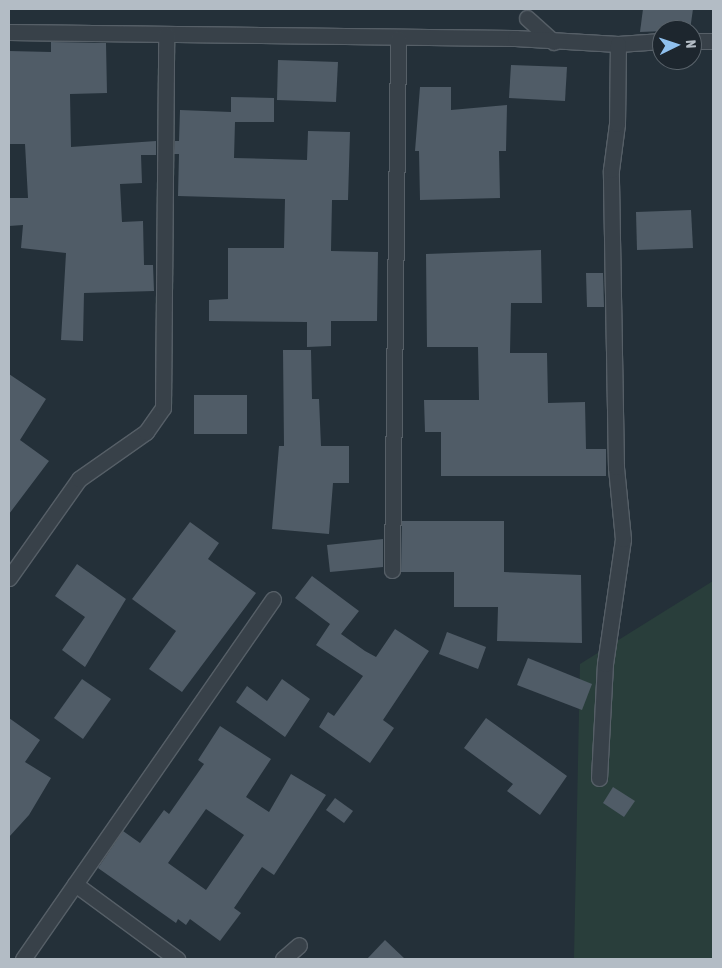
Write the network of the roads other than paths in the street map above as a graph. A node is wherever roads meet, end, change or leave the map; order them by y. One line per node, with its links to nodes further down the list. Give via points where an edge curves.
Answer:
1 (528, 13): 5 (street); 6 (street)
2 (9, 32): 3 (street)
3 (166, 34): 4 (street); 10 (street, via 163,408 146,432 79,479)
4 (398, 38): 5 (street); 9 (street)
5 (514, 38): 6 (street)
6 (554, 42): 8 (street)
7 (652, 42): 8 (street)
8 (618, 44): 12 (street, via 617,124 611,170 616,467 623,540 606,664)
9 (392, 570)
10 (9, 578)
11 (274, 599): 13 (street)
12 (599, 778)
13 (75, 884): 15 (street); 16 (street)
14 (299, 945): 17 (street)
15 (23, 959)
16 (177, 959)
17 (283, 959)

